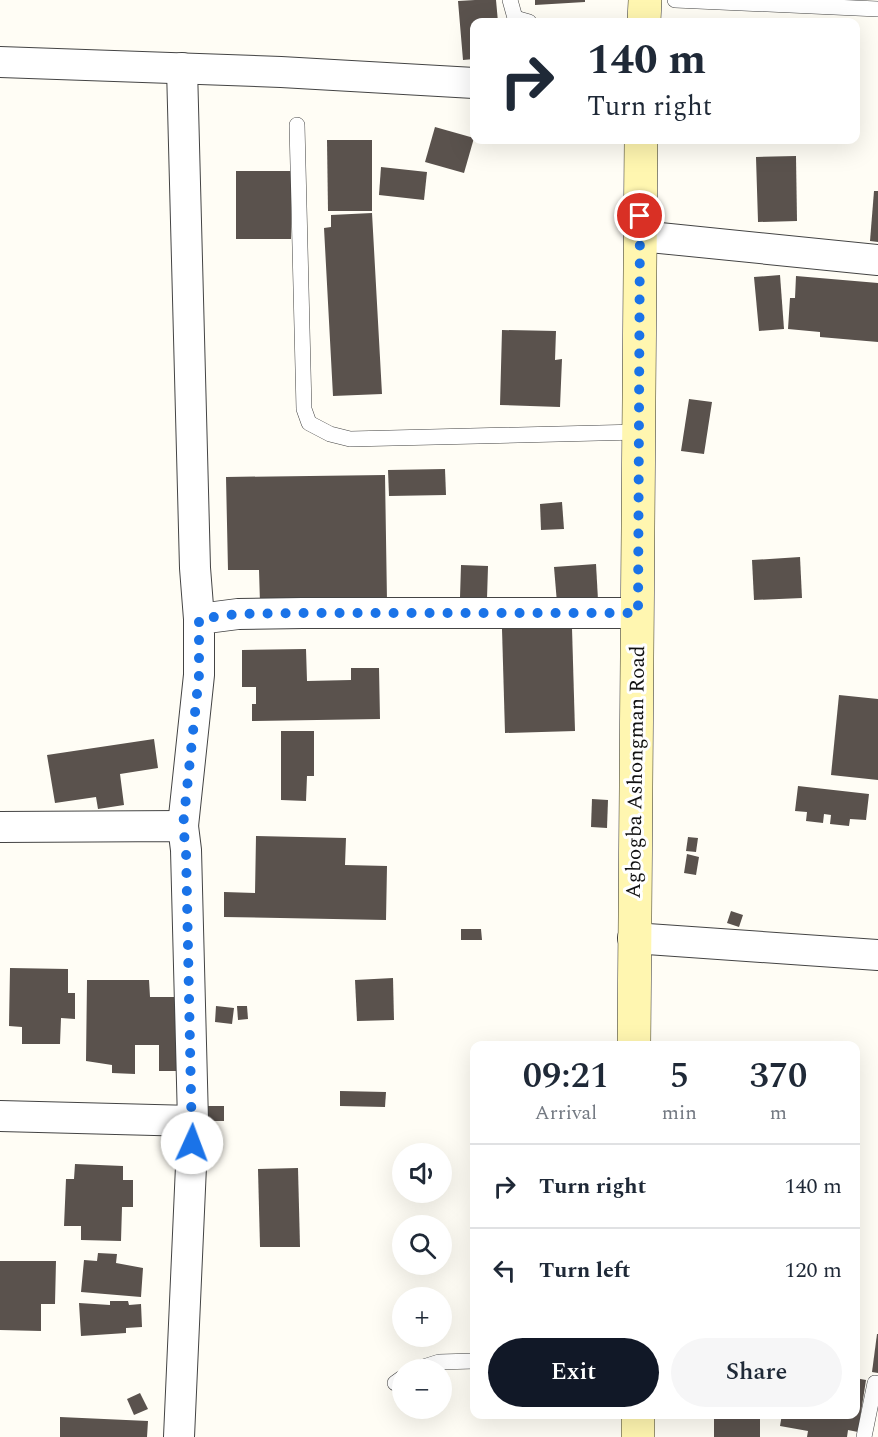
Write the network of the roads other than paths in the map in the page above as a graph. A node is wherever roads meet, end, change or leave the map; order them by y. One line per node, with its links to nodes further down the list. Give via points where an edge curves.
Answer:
1 (510, 0): 5 (lane)
2 (645, 0): 6 (street)
3 (675, 0): 4 (lane)
4 (878, 9)
5 (515, 18)
6 (644, 18)
7 (0, 62): 8 (street)
8 (182, 68): 9 (street); 16 (street)
9 (470, 83)
10 (297, 125): 14 (lane, via 304,409 309,423 350,439)
11 (641, 144): 12 (street, Agbogba Ashongman Road)
12 (640, 236): 13 (street); 14 (street, Agbogba Ashongman Road)
13 (878, 260)
14 (639, 432): 15 (street, Agbogba Ashongman Road)
15 (638, 613): 16 (street, via 292,613); 19 (street, Agbogba Ashongman Road)
16 (199, 619): 17 (street, via 199,675)
17 (183, 826): 18 (street); 23 (street)
18 (0, 827)
19 (633, 938): 20 (street); 21 (street, Agbogba Ashongman Road)
20 (878, 955)
21 (634, 1041)
22 (0, 1116): 23 (street)
23 (193, 1121): 28 (street)
24 (470, 1361): 25 (lane)
25 (452, 1362)
26 (875, 1383): 30 (lane)
27 (638, 1419): 29 (street)
28 (179, 1437)
29 (639, 1437)
30 (864, 1437)

